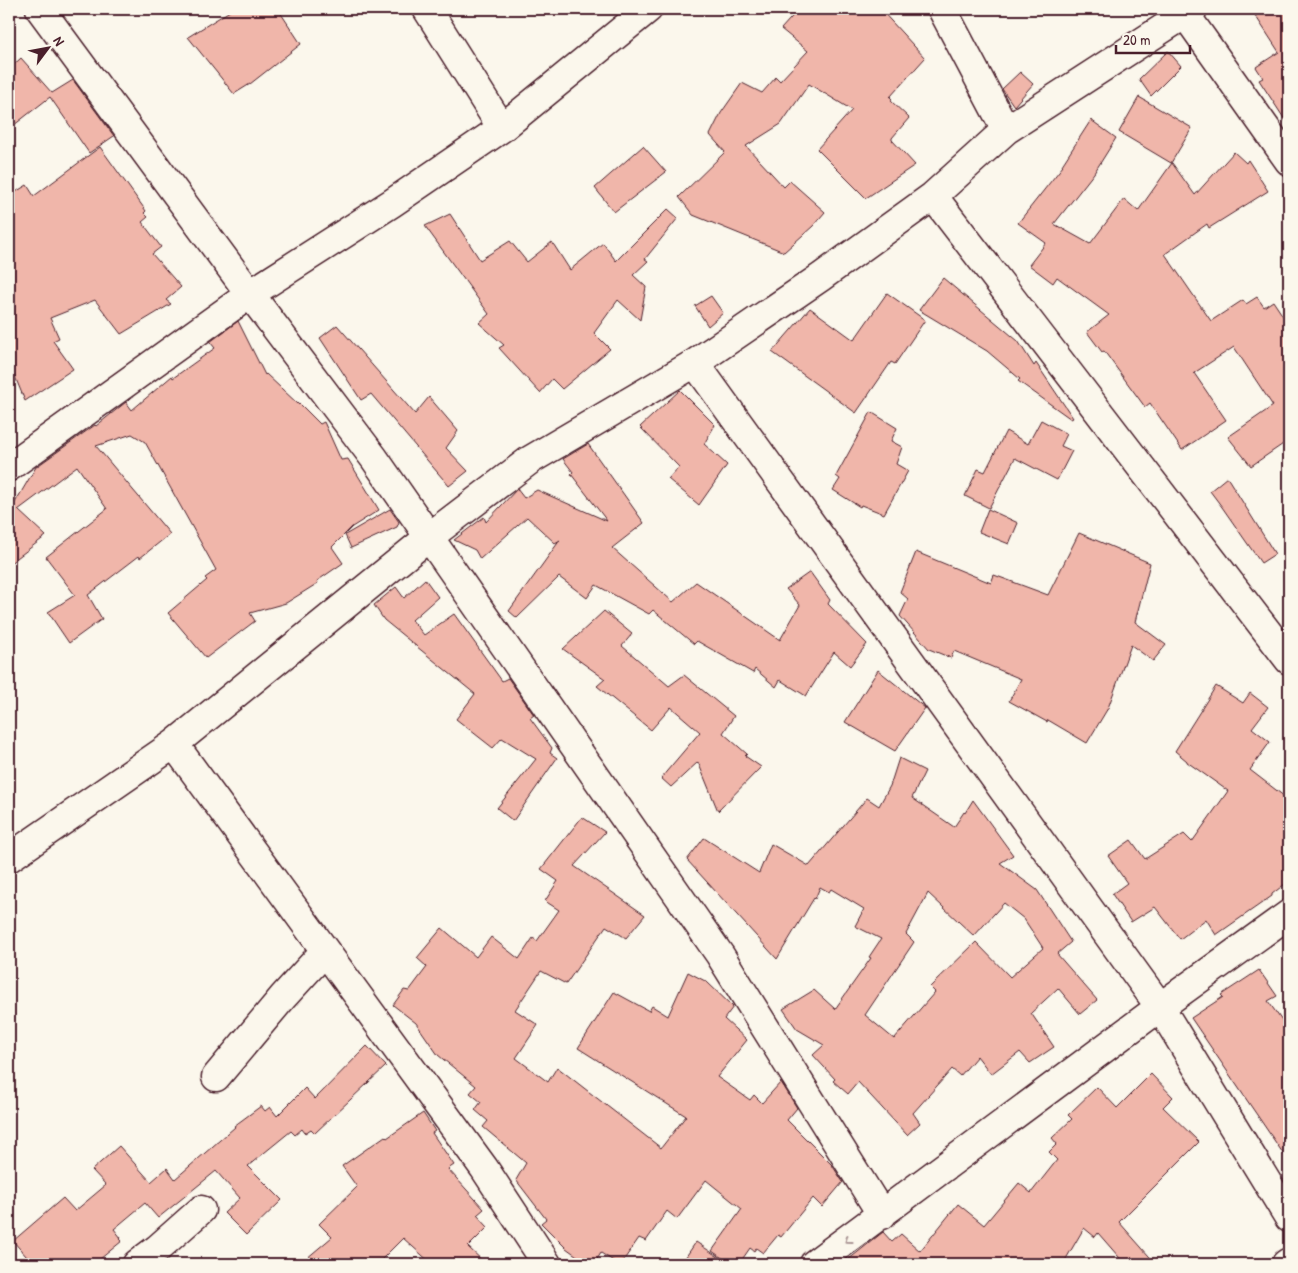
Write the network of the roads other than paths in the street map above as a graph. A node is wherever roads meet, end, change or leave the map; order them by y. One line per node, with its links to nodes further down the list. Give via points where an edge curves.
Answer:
1 (40, 9): 10 (street)
2 (428, 9): 6 (street)
3 (648, 9): 6 (street)
4 (942, 9): 7 (street)
5 (1189, 11): 7 (street); 8 (street)
6 (502, 128): 10 (street)
7 (1006, 130): 9 (street)
8 (1289, 161)
9 (933, 196): 11 (street, via 822,277); 14 (street)
10 (250, 294): 12 (street); 13 (street, via 374,458)
11 (695, 363): 13 (street, via 530,460); 19 (street)
12 (9, 467)
13 (429, 537): 15 (street); 22 (street, via 720,955)
14 (1289, 660)
15 (174, 744): 16 (street); 18 (street)
16 (9, 858)
17 (1289, 914): 19 (street)
18 (325, 951): 20 (street); 25 (street, via 484,1168)
19 (1160, 1008): 22 (street); 23 (street)
20 (216, 1077)
21 (201, 1210): 24 (street)
22 (882, 1215): 26 (street, one-way to 26)
23 (1289, 1218)
24 (137, 1264)
25 (547, 1264)
26 (814, 1264)

